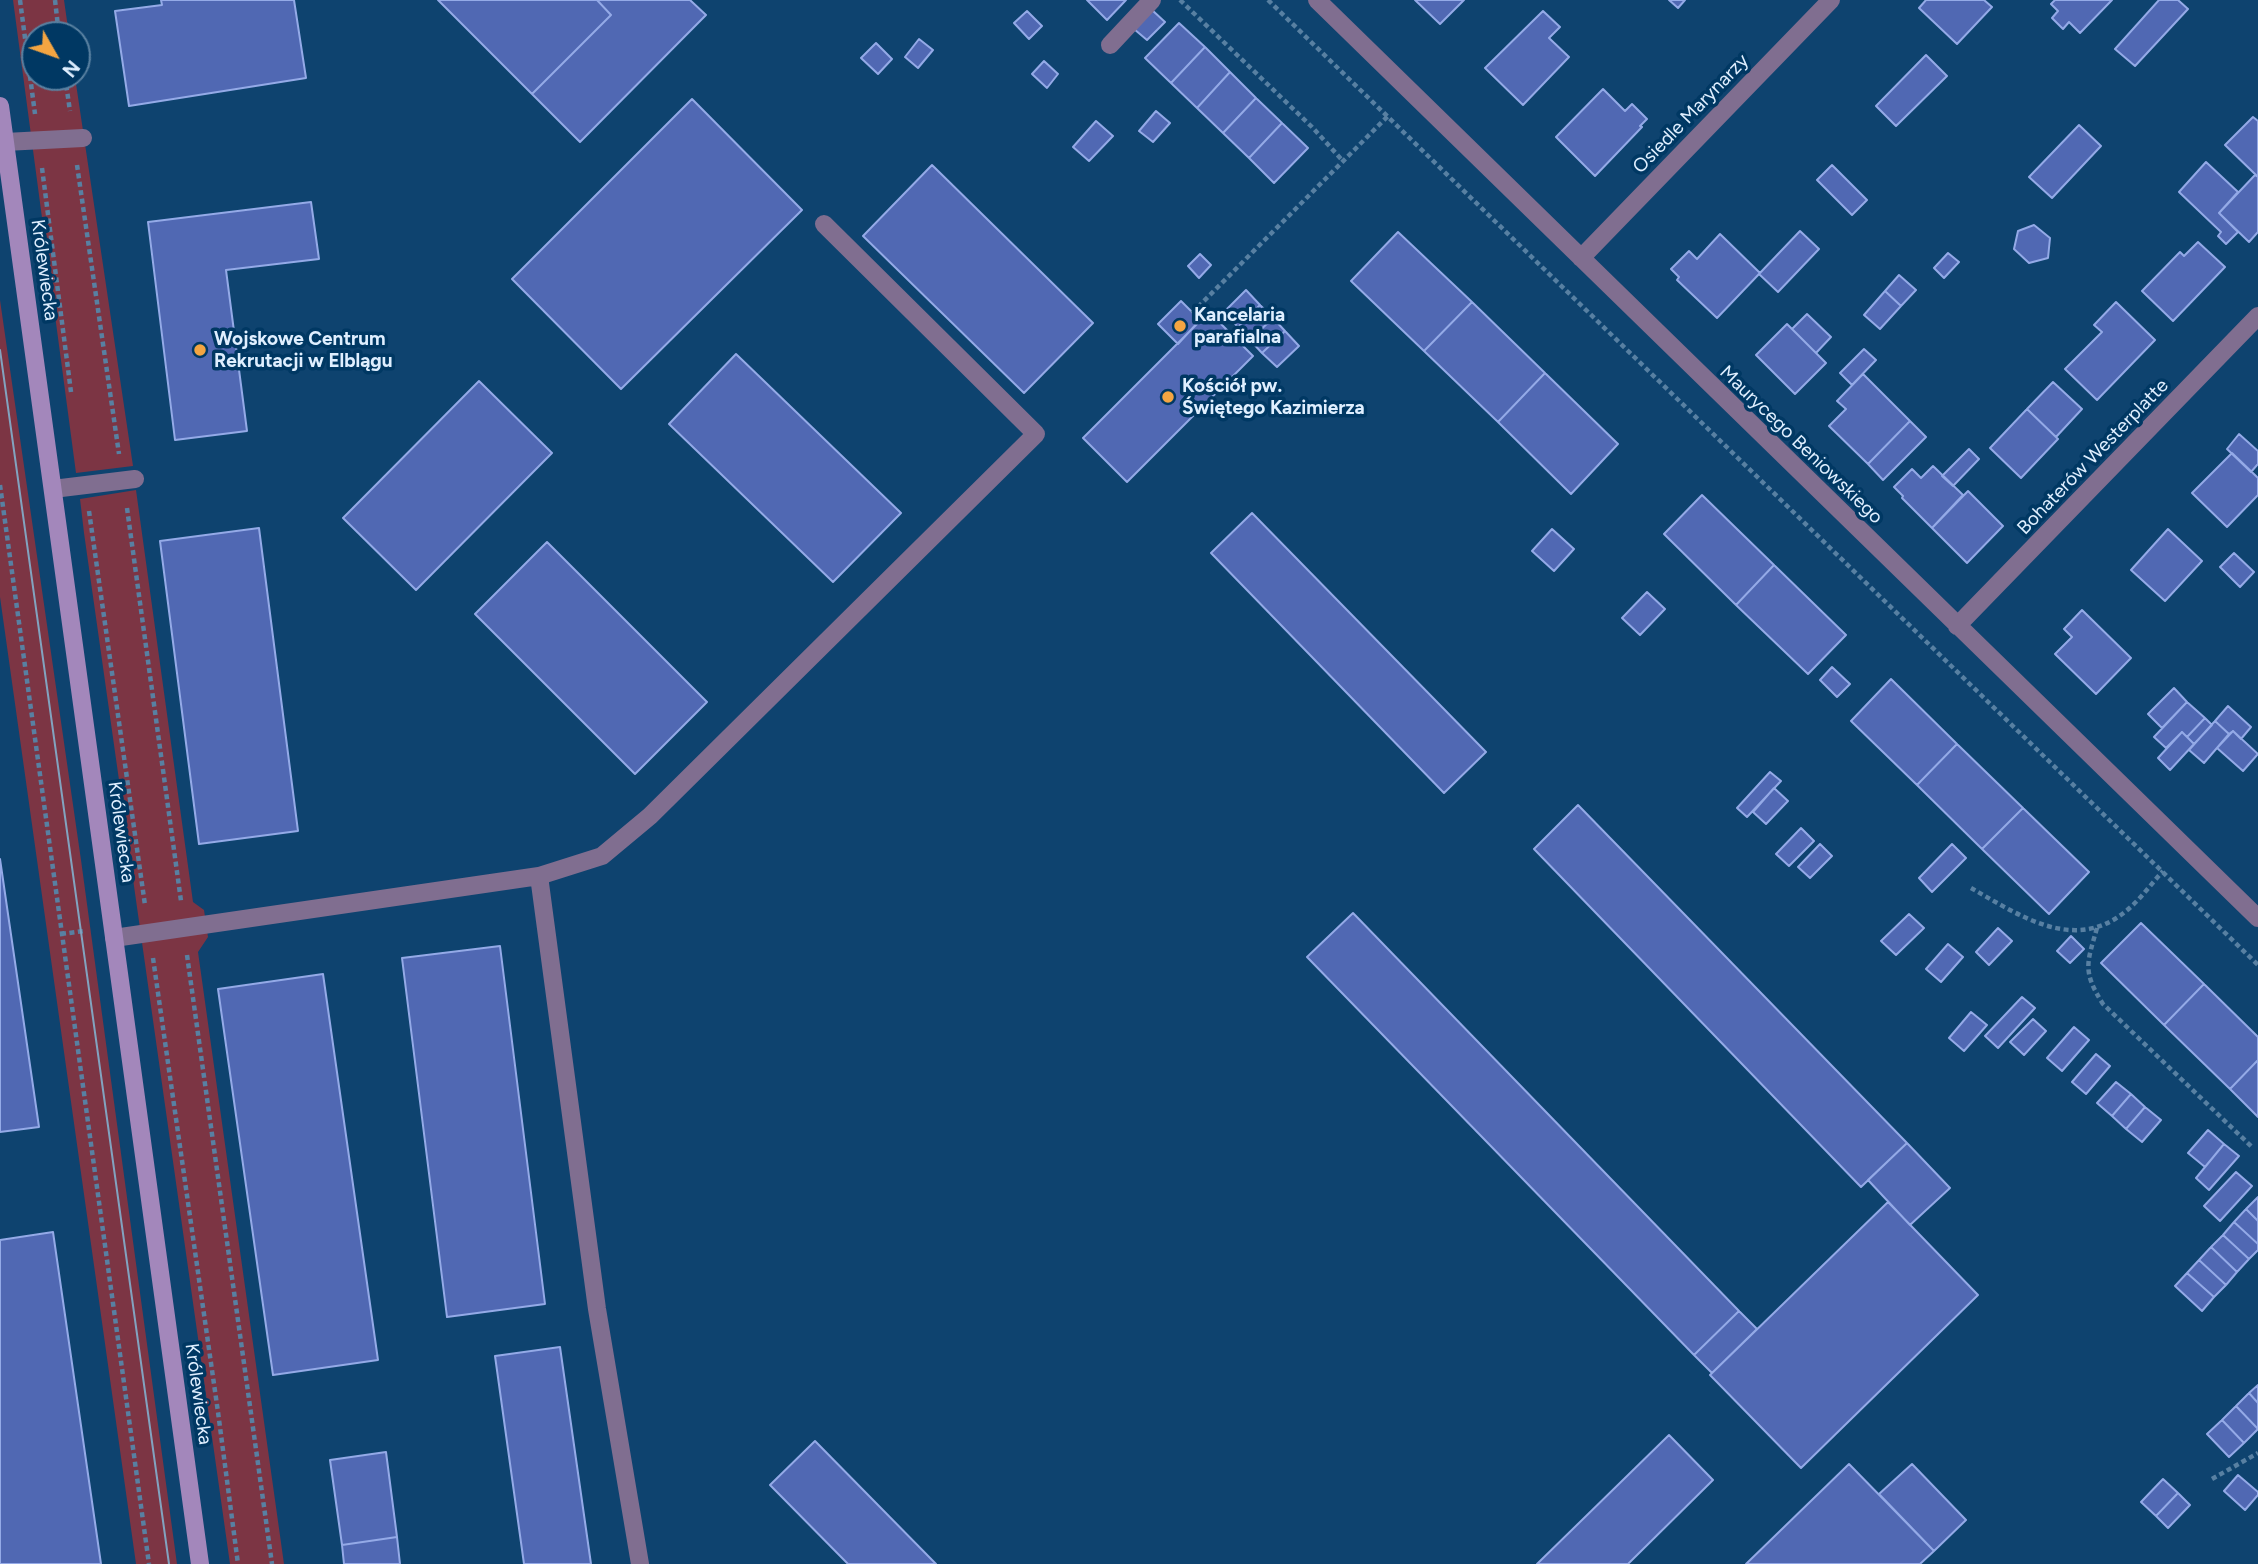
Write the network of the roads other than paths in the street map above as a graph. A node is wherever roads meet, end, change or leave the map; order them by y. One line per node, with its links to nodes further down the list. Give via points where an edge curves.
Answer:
1 (1152, 0): 4 (street)
2 (1317, 0): 9 (street, Maurycego Beniowskiego)
3 (1831, 0): 9 (street, Osiedle Marynarzy)
4 (1110, 45)
5 (0, 106): 7 (main road, Królewiecka)
6 (78, 138): 7 (street)
7 (5, 142): 12 (main road, Królewiecka)
8 (824, 224): 14 (street, via 1036,434 650,816 602,856)
9 (1581, 258): 13 (street, Maurycego Beniowskiego)
10 (2258, 317): 13 (street, Bohaterów Westerplatte)
11 (129, 479): 12 (street)
12 (53, 489): 16 (main road, Królewiecka)
13 (1958, 626): 15 (street, Maurycego Beniowskiego)
14 (539, 876): 16 (street); 18 (street, via 597,1309)
15 (2258, 918)
16 (114, 938): 17 (main road, Królewiecka)
17 (200, 1564)
18 (640, 1564)

